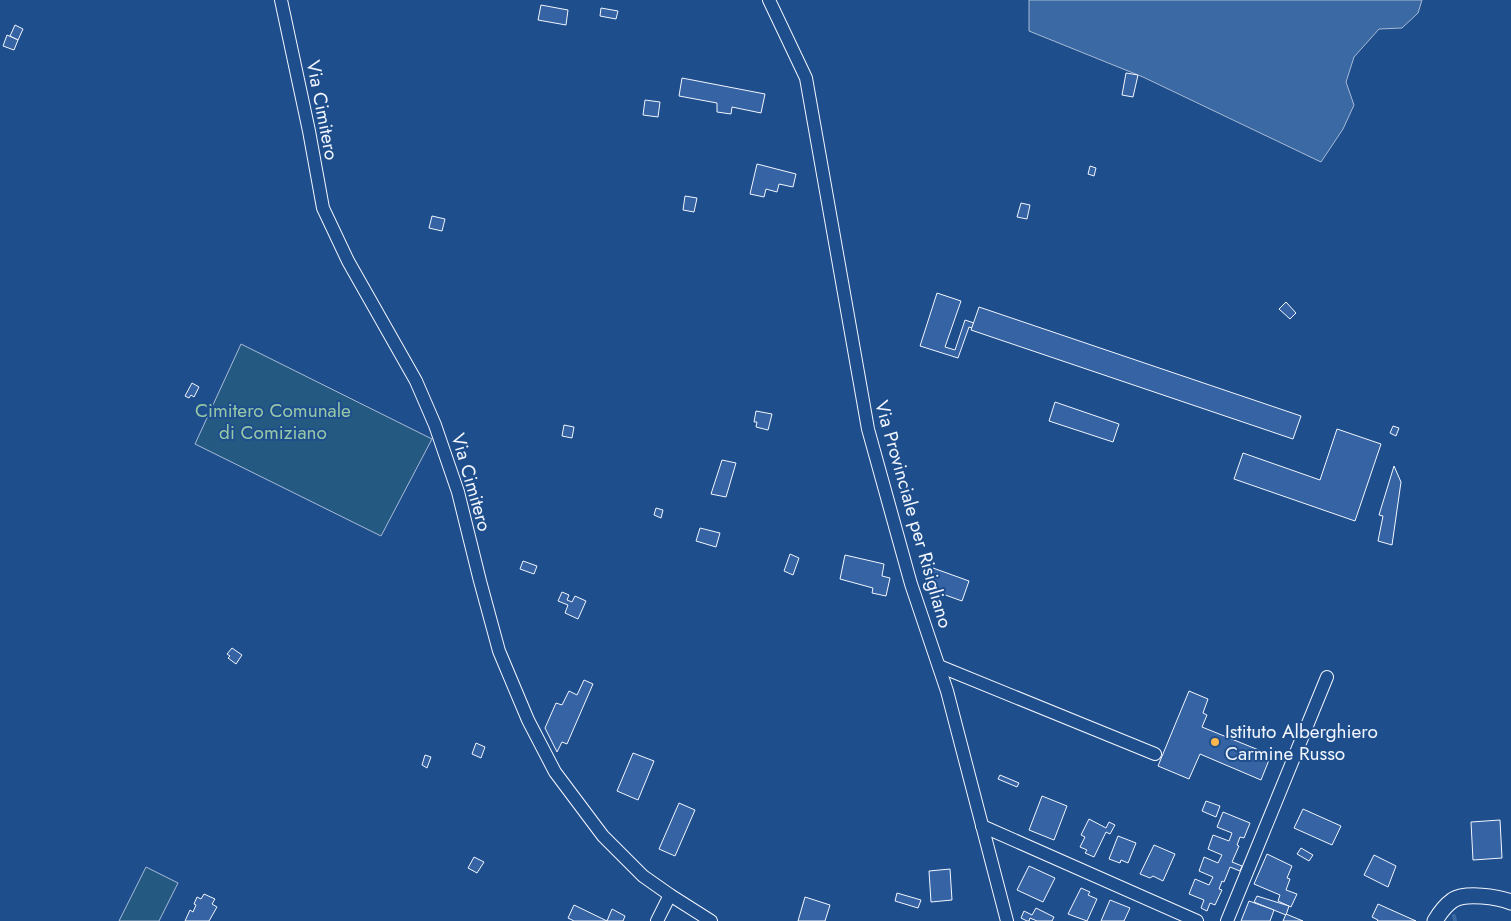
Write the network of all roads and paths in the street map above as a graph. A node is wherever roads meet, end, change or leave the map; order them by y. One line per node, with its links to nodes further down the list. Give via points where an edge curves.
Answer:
1 (280, 0): 7 (street, Via Cimitero, via 324,208 348,261 416,381 436,425 458,492 499,651 528,720 555,772 603,836 643,876)
2 (769, 0): 3 (street, Via Provinciale per Risigliano, via 806,78 868,429 911,584)
3 (939, 666): 5 (street); 6 (street, Via Provinciale per Risigliano)
4 (1327, 677): 13 (street)
5 (1155, 754)
6 (982, 826): 9 (street, Via Provinciale per Risigliano); 12 (street)
7 (670, 895): 10 (street); 11 (street, Via Cimitero)
8 (1511, 902): 14 (street, via 1499,897 1454,899)
9 (1009, 920)
10 (657, 921)
11 (711, 921)
12 (1198, 921)
13 (1227, 921)
14 (1435, 921)

